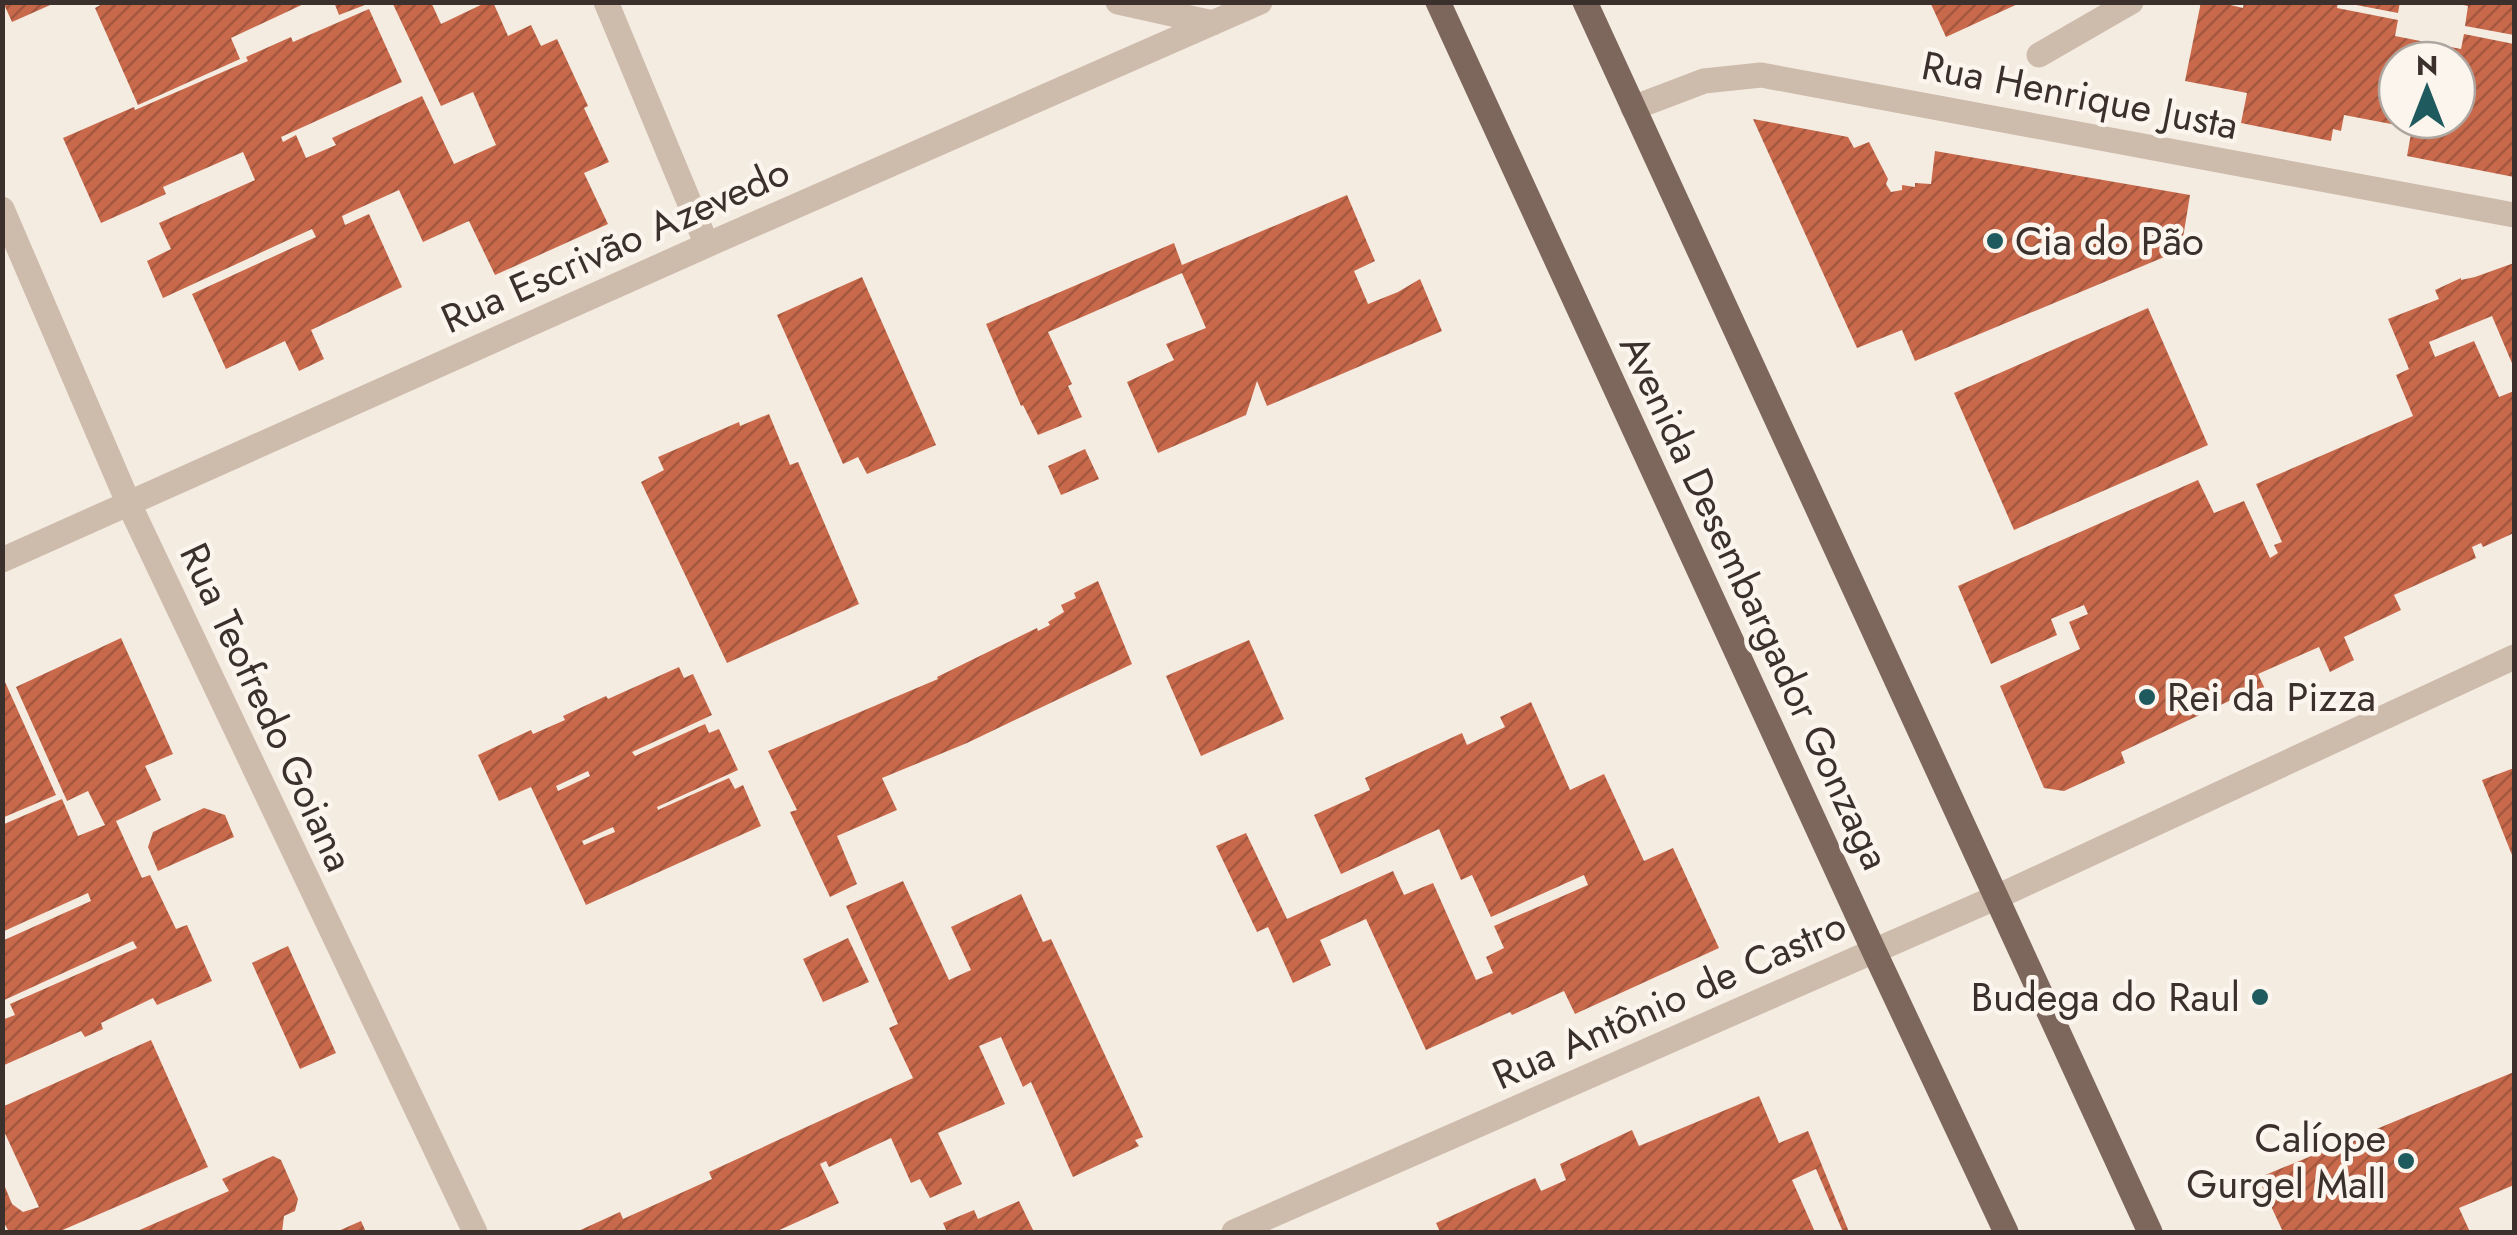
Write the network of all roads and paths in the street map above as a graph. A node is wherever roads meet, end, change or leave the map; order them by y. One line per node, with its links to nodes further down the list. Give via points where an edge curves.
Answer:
1 (606, 2): 12 (street)
2 (1118, 2): 7 (street)
3 (1260, 2): 7 (street, Rua Escrivão Azevedo)
4 (1438, 2): 17 (main road, Avenida Desembargador Gonzaga)
5 (1585, 2): 9 (main road)
6 (2131, 2): 8 (street)
7 (1213, 22): 12 (street, Rua Escrivão Azevedo)
8 (2039, 55)
9 (1633, 108): 11 (street, Rua Henrique Justa, via 1704,81 1761,75); 16 (main road)
10 (2, 209): 13 (street, Rua Teofredo Goiana)
11 (2514, 215)
12 (707, 245): 13 (street, Rua Escrivão Azevedo)
13 (128, 502): 14 (street, Rua Escrivão Azevedo); 18 (street, Rua Teofredo Goiana)
14 (2, 560)
15 (2514, 657): 16 (street, Rua Antônio de Castro)
16 (1997, 896): 17 (street, Rua Antônio de Castro); 21 (main road)
17 (1874, 951): 19 (street, Rua Antônio de Castro); 20 (main road, Avenida Desembargador Gonzaga)
18 (475, 1232)
19 (1234, 1232)
20 (2006, 1232)
21 (2150, 1232)

